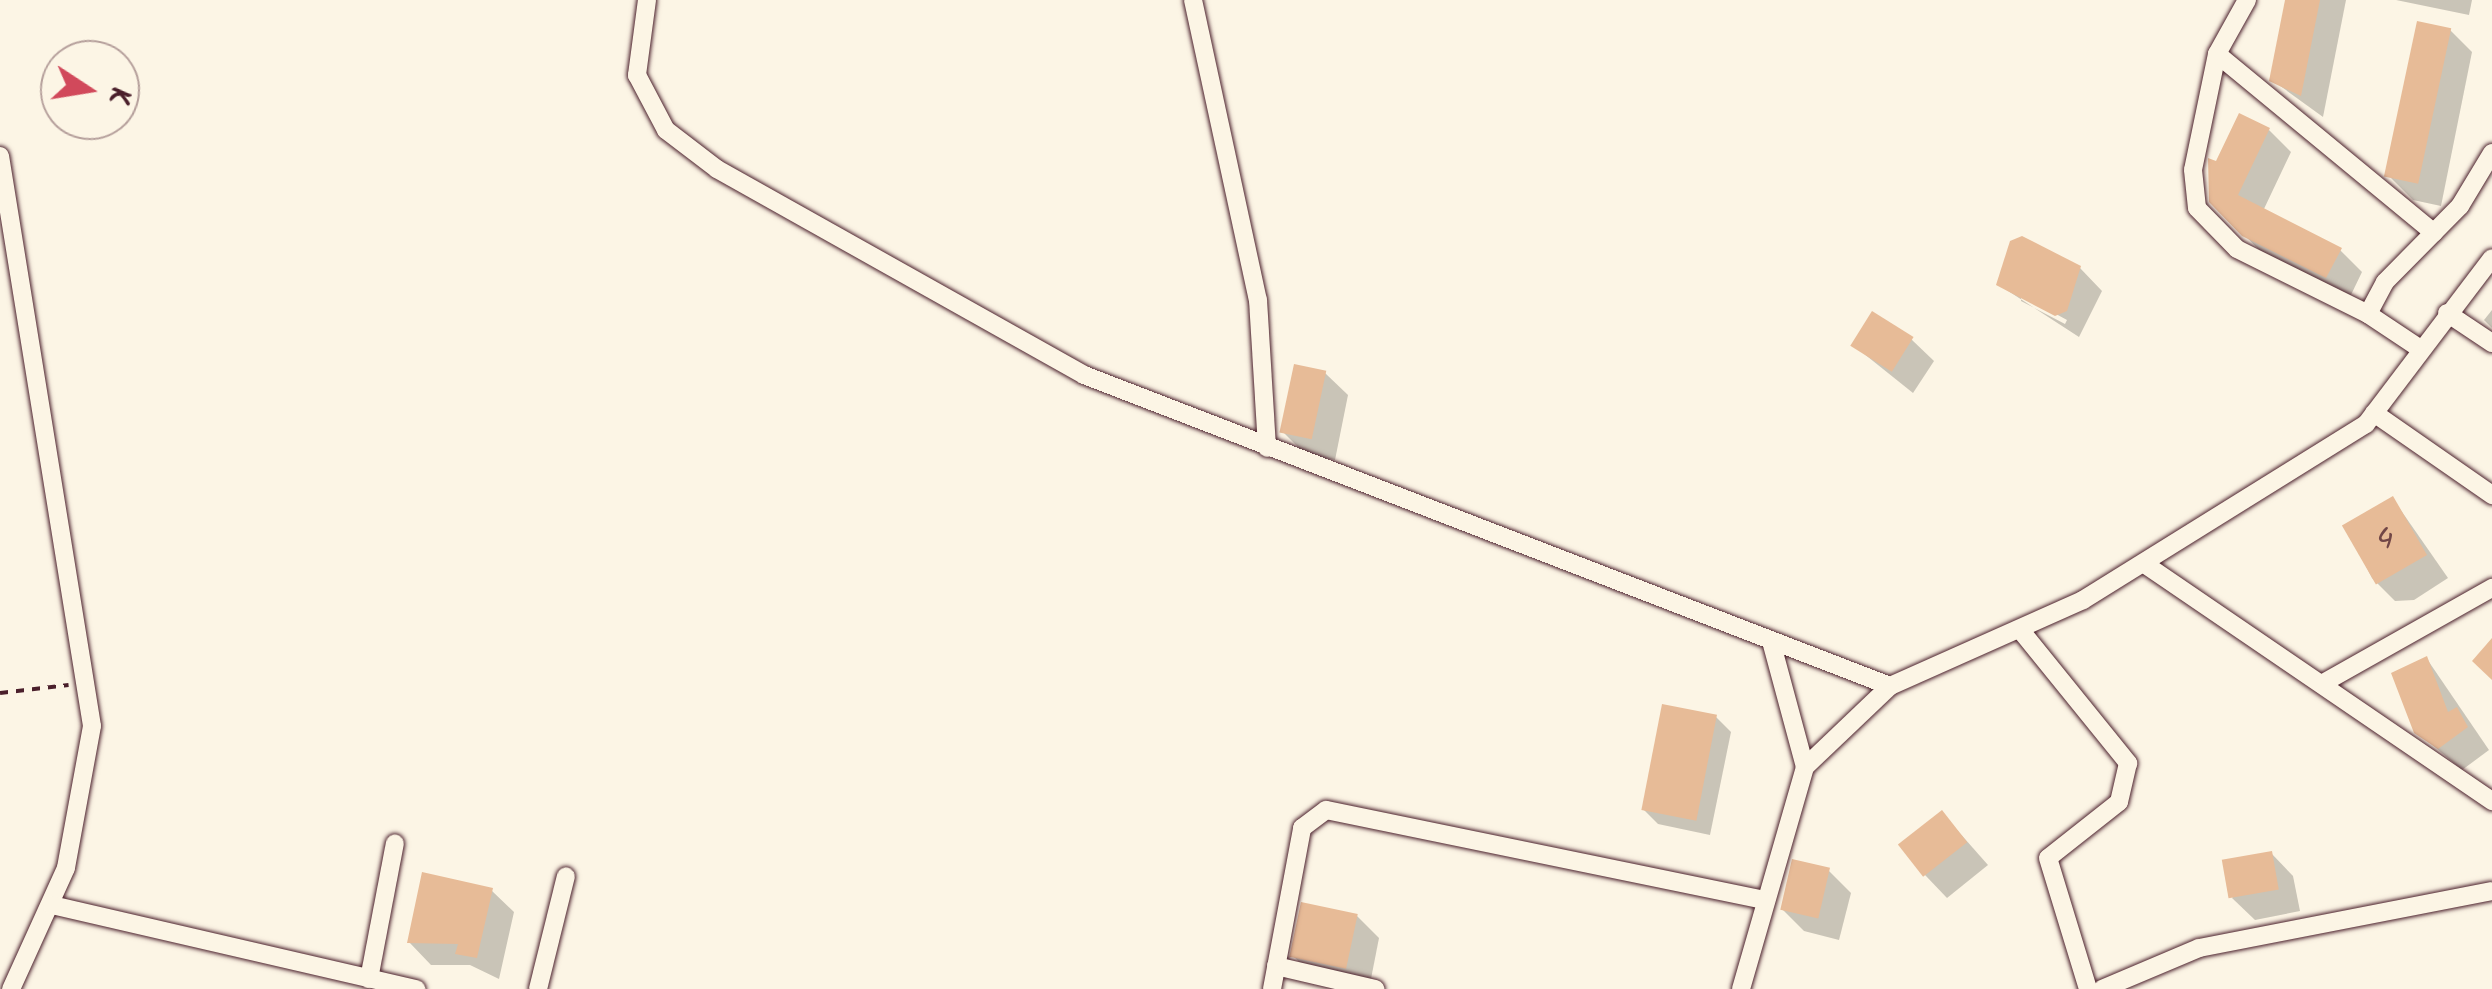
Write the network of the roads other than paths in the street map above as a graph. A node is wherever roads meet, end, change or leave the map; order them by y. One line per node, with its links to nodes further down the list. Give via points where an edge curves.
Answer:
1 (647, 0): 14 (street, via 635,46 641,90 666,130 717,170 1084,375)
2 (1192, 0): 14 (street, via 1258,300)
3 (2247, 0): 4 (street)
4 (2217, 54): 7 (street); 10 (street, via 2193,170 2203,219 2237,250)
5 (2492, 153): 7 (street)
6 (0, 156): 28 (street, via 88,683 90,770)
7 (2434, 233): 10 (street)
8 (2492, 258): 9 (street)
9 (2447, 313): 11 (street); 12 (street)
10 (2368, 314): 12 (street)
11 (2492, 343)
12 (2419, 348): 13 (street)
13 (2374, 413): 15 (street); 16 (street)
14 (1267, 448): 19 (street)
15 (2492, 495)
16 (2146, 565): 18 (street); 20 (street)
17 (2492, 588): 20 (street)
18 (2022, 632): 21 (street); 37 (street, via 2128,763 2119,802 2048,858)
19 (1772, 645): 21 (street); 22 (street)
20 (2325, 682): 23 (street)
21 (1890, 686): 22 (street)
22 (1805, 767): 27 (street)
23 (2492, 801)
24 (395, 843): 30 (street)
25 (566, 876): 33 (street)
26 (2492, 890): 38 (street, via 2198,948)
27 (1766, 900): 29 (street, via 1326,810 1302,828); 36 (street)
28 (52, 905): 30 (street); 31 (street)
29 (1276, 966): 34 (street); 35 (street)
30 (369, 980): 32 (street)
31 (11, 989)
32 (416, 989)
33 (538, 989)
34 (1272, 989)
35 (1375, 989)
36 (1742, 989)
37 (2088, 989)
38 (2102, 989)

